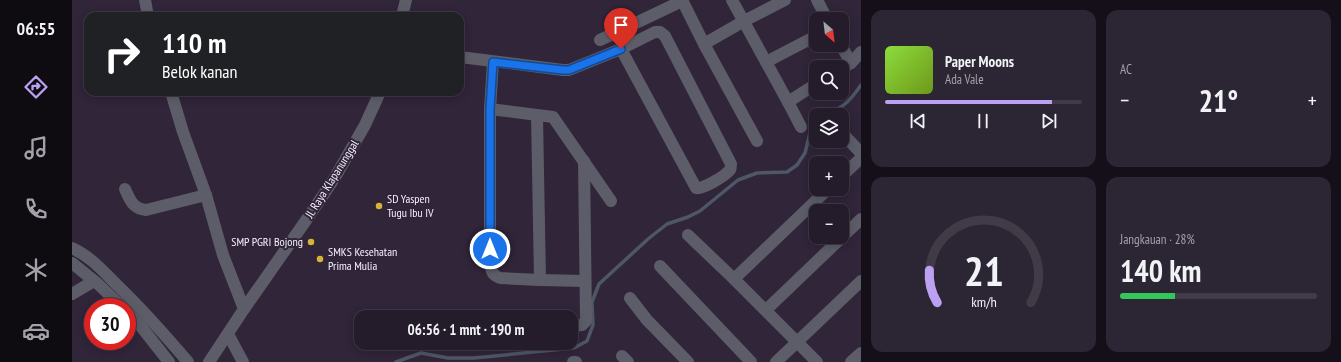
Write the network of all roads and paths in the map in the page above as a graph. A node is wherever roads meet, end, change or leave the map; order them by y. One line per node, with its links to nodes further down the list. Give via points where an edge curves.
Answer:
1 (145, 0): 7 (street)
2 (406, 0): 8 (street)
3 (682, 0): 11 (street); 13 (street)
4 (732, 0): 10 (street)
5 (786, 0): 10 (street)
6 (817, 0): 9 (street)
7 (147, 12)
8 (403, 12)
9 (823, 12)
10 (744, 21): 13 (street); 18 (street)
11 (600, 40)
12 (809, 40): 18 (street)
13 (704, 44): 28 (street)
14 (621, 49): 14 (street, via 655,32 663,33 731,164 729,171 699,189 695,187); 17 (street, via 569,70)
15 (861, 52): 19 (street)
16 (464, 58): 17 (street)
17 (493, 62): 24 (street)
18 (766, 62): 23 (street)
19 (849, 62)
20 (809, 88): 23 (street)
21 (172, 96): 34 (street)
22 (378, 96): 50 (street, Jl. Raya Klapanunggal, via 334,179)
23 (788, 102): 26 (street)
24 (490, 109): 25 (street); 43 (street, via 492,274 500,278)
25 (537, 115): 31 (street, via 554,117); 43 (street)
26 (801, 127)
27 (849, 140): 29 (street)
28 (757, 141)
29 (861, 153)
30 (861, 158): 32 (street)
31 (584, 161): 36 (street); 45 (street)
32 (849, 169)
33 (125, 190): 34 (street, via 134,206 146,210)
34 (206, 195): 50 (street, via 223,255)
35 (820, 196): 42 (street)
36 (611, 201)
37 (861, 219): 51 (street)
38 (688, 235): 42 (street)
39 (72, 248): 57 (street, via 82,252 97,264)
40 (72, 263): 44 (street)
41 (660, 266): 61 (street)
42 (734, 279): 51 (street)
43 (540, 280): 45 (street)
44 (94, 281): 47 (street); 48 (street)
45 (585, 281): 53 (street, via 586,321)
46 (861, 281): 55 (street)
47 (72, 294)
48 (112, 298)
49 (630, 298): 60 (street, via 647,320)
50 (244, 309): 54 (street, Jl. Raya Klapanunggal)
51 (766, 310): 55 (street)
52 (136, 321): 56 (street)
53 (578, 325)
54 (228, 334): 58 (street, Jl. Raya Klapanunggal); 59 (street)
55 (797, 341): 62 (street); 63 (street)
56 (169, 362)
57 (188, 362)
58 (209, 362)
59 (243, 362)
60 (688, 362)
61 (751, 362)
62 (776, 362)
63 (817, 362)

